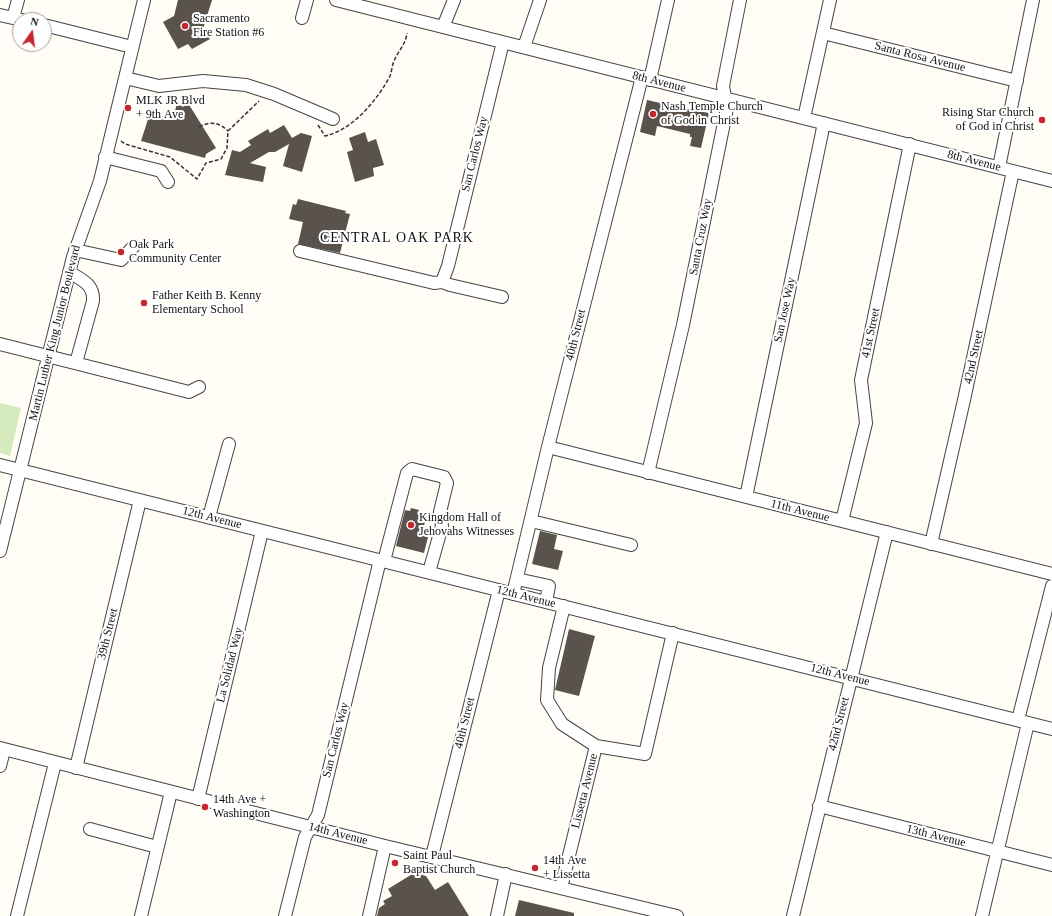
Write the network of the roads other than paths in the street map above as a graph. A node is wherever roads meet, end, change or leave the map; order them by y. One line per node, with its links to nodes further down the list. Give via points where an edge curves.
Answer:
1 (18, 0): 11 (street)
2 (144, 0): 19 (street, Martin Luther King Junior Boulevard)
3 (307, 0): 14 (street)
4 (336, 0): 16 (street, 8th Avenue)
5 (454, 0): 16 (street)
6 (540, 0): 20 (street)
7 (668, 0): 22 (street, 40th Street)
8 (740, 0): 24 (street, Santa Cruz Way, via 723,86)
9 (830, 0): 17 (street)
10 (1032, 0): 23 (street)
11 (18, 12)
12 (0, 15): 13 (street)
13 (12, 18)
14 (302, 18)
15 (52, 27): 19 (street)
16 (443, 27): 18 (street, 8th Avenue)
17 (823, 32): 23 (street, Santa Rosa Avenue); 25 (street)
18 (503, 42): 20 (street, 8th Avenue); 38 (street, San Carlos Way)
19 (132, 47): 21 (street, Martin Luther King Junior Boulevard)
20 (524, 47): 22 (street, 8th Avenue)
21 (125, 78): 26 (street, via 159,86 203,81 246,85); 29 (street, Martin Luther King Junior Boulevard)
22 (646, 78): 24 (street, 8th Avenue); 45 (street, 40th Street)
23 (1017, 81): 30 (street)
24 (725, 98): 25 (street, 8th Avenue); 48 (street, Santa Cruz Way, via 727,108 685,318)
25 (804, 118): 27 (street, 8th Avenue)
26 (333, 119)
27 (824, 123): 28 (street, 8th Avenue); 49 (street, San Jose Way)
28 (910, 144): 30 (street, 8th Avenue); 53 (street, 41st Street, via 861,380 866,423)
29 (105, 157): 33 (street, via 161,171); 35 (street, Martin Luther King Junior Boulevard, via 100,181)
30 (999, 167): 31 (street, 8th Avenue)
31 (1013, 171): 32 (street, 8th Avenue); 56 (street, 42nd Street)
32 (1052, 181)
33 (168, 182)
34 (134, 246): 35 (street, via 121,260)
35 (75, 250): 37 (street, Martin Luther King Junior Boulevard)
36 (300, 251): 38 (street, via 434,283)
37 (69, 272): 41 (street, Martin Luther King Junior Boulevard); 42 (street, via 89,284 94,293)
38 (442, 282): 39 (street)
39 (502, 297)
40 (0, 344): 41 (street)
41 (48, 355): 42 (street); 47 (street, Martin Luther King Junior Boulevard)
42 (76, 362): 43 (street, via 189,392)
43 (199, 387)
44 (229, 444): 51 (street)
45 (548, 447): 48 (street, 11th Avenue); 52 (street, 40th Street)
46 (0, 465): 47 (street, 12th Avenue)
47 (20, 470): 50 (street, 12th Avenue); 58 (street, Martin Luther King Junior Boulevard)
48 (648, 473): 49 (street, 11th Avenue)
49 (746, 497): 53 (street, 11th Avenue)
50 (140, 500): 51 (street, 12th Avenue); 76 (street, 39th Street)
51 (209, 517): 54 (street, 12th Avenue)
52 (531, 521): 57 (street); 62 (street, 40th Street)
53 (842, 521): 55 (street, 11th Avenue)
54 (262, 530): 59 (street, 12th Avenue); 78 (street, La Solidad Way)
55 (887, 532): 56 (street, 11th Avenue); 69 (street, 42nd Street)
56 (931, 544): 61 (street, 11th Avenue)
57 (631, 545)
58 (0, 551)
59 (382, 561): 60 (street, 12th Avenue); 60 (street, San Carlos Way, via 406,474 412,469 444,477 447,483 440,512 442,526); 80 (street, San Carlos Way, via 318,815)
60 (429, 572): 64 (street, 12th Avenue)
61 (1052, 574)
62 (517, 578): 65 (street, 40th Street); 66 (street, via 549,586)
63 (1052, 586): 70 (street)
64 (499, 590): 65 (street, 12th Avenue); 85 (street, 40th Street)
65 (513, 594): 66 (street, 12th Avenue)
66 (546, 602): 67 (street, 12th Avenue)
67 (564, 606): 68 (street, 12th Avenue); 72 (street, via 549,668 548,700 562,724)
68 (673, 633): 69 (street, 12th Avenue); 72 (street, Lissetta Avenue, via 645,754)
69 (851, 678): 70 (street, 12th Avenue); 79 (street, 42nd Street)
70 (1023, 721): 71 (street, 12th Avenue); 84 (street)
71 (1052, 729)
72 (596, 746): 88 (street, Lissetta Avenue)
73 (2, 749): 74 (street, 14th Avenue); 75 (street)
74 (54, 763): 76 (street, 14th Avenue); 90 (street)
75 (0, 766)
76 (76, 768): 77 (street, 14th Avenue)
77 (171, 792): 78 (street, 14th Avenue); 83 (street)
78 (198, 799): 80 (street, 14th Avenue)
79 (819, 806): 84 (street, 13th Avenue); 96 (street, 42nd Street)
80 (312, 827): 82 (street, 14th Avenue); 92 (street, San Carlos Way, via 305,837)
81 (90, 829): 83 (street)
82 (385, 846): 85 (street, 14th Avenue); 93 (street)
83 (157, 847): 91 (street)
84 (998, 851): 86 (street, 13th Avenue); 97 (street)
85 (432, 856): 87 (street, 14th Avenue)
86 (1052, 865)
87 (506, 874): 88 (street, 14th Avenue); 94 (street)
88 (561, 888): 89 (street, 14th Avenue)
89 (632, 910): 95 (street, 14th Avenue)
90 (17, 916)
91 (141, 916)
92 (285, 916)
93 (368, 916)
94 (497, 916)
95 (677, 916)
96 (792, 916)
97 (982, 916)

